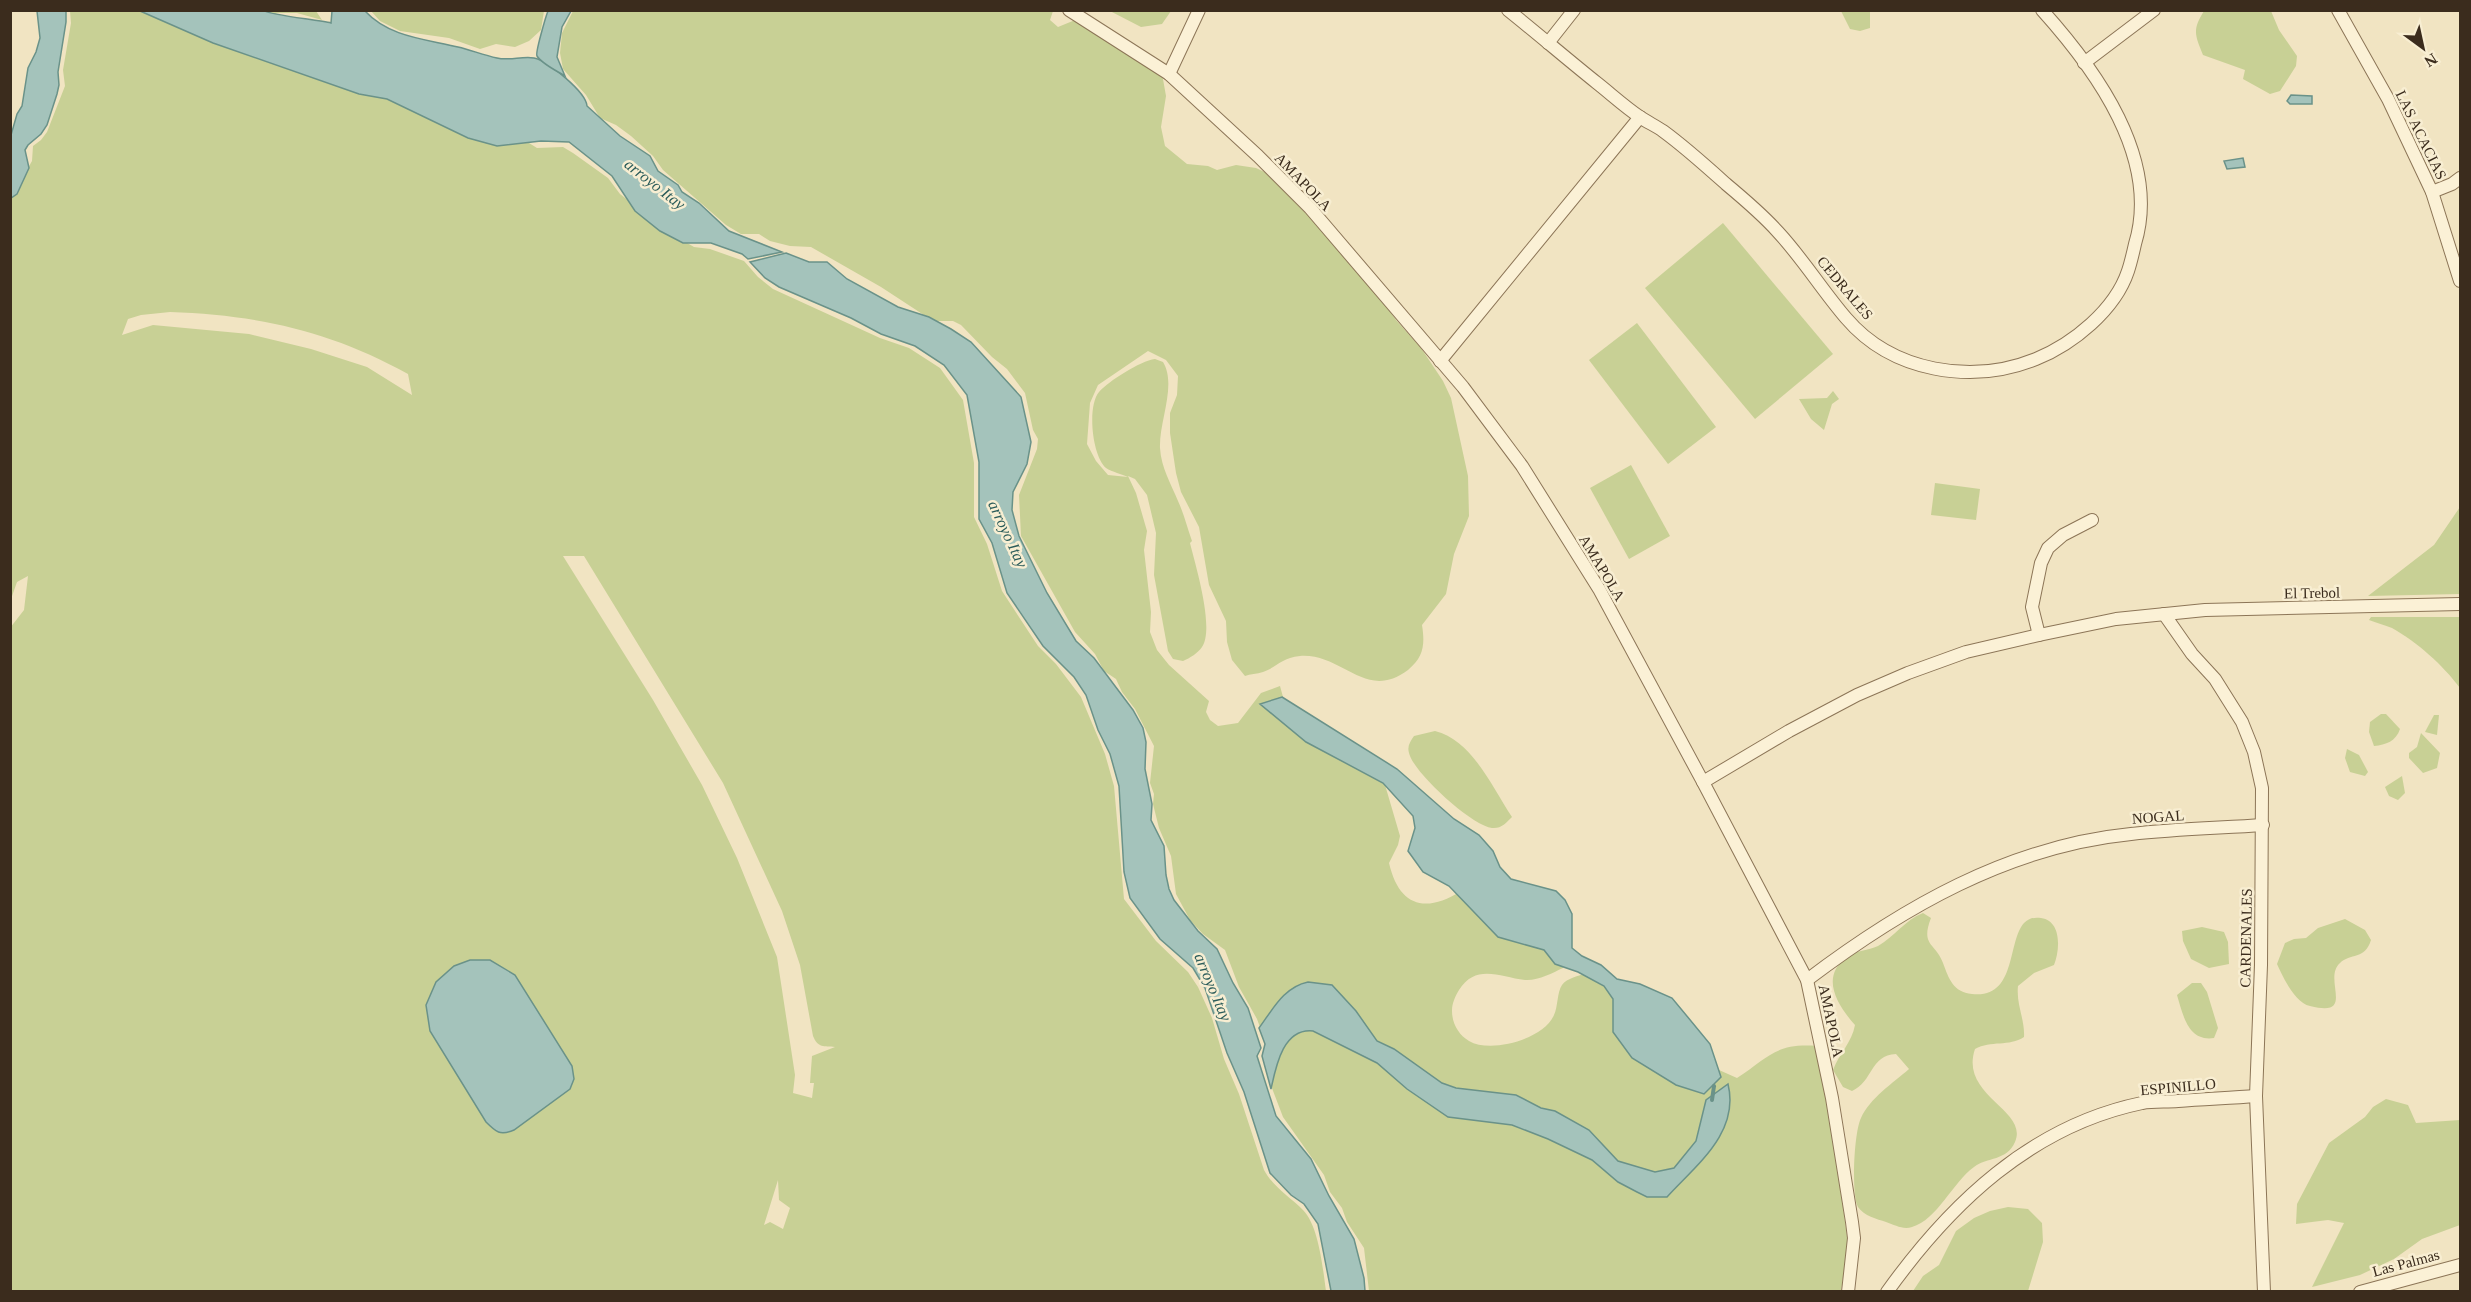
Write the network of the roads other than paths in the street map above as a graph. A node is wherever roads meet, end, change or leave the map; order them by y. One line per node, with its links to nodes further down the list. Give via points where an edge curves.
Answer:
1 (1069, 10): 10 (street, AMAPOLA)
2 (1199, 10): 10 (street)
3 (1508, 10): 8 (street, CEDRALES)
4 (1574, 10): 8 (street)
5 (2042, 10): 9 (street, CEDRALES)
6 (2154, 10): 9 (street)
7 (2338, 10): 13 (street, LAS ACACIAS, via 2388,99)
8 (1548, 43): 11 (street, CEDRALES)
9 (2084, 63): 11 (street, CEDRALES, via 2127,138 2136,168 2140,229 2128,272 2104,311 2081,334 2025,364 1988,372 1957,373 1919,364 1863,333 1847,319 1765,218 1677,142)
10 (1169, 74): 15 (street, AMAPOLA, via 1310,208)
11 (1640, 117): 15 (street)
12 (2460, 178): 13 (street)
13 (2432, 192): 14 (street, LAS ACACIAS)
14 (2460, 281)
15 (1440, 361): 20 (street, AMAPOLA, via 1493,426 1599,589)
16 (2092, 520): 19 (street, via 2063,535 2048,548 2041,563 2032,607)
17 (2460, 604): 18 (street, El Trebol)
18 (2164, 614): 19 (street, El Trebol, via 2116,619); 21 (street, CARDENALES, via 2215,679 2242,722 2262,788)
19 (2039, 635): 20 (street, El Trebol, via 1966,652 1857,695)
20 (1703, 782): 22 (street, AMAPOLA)
21 (2263, 825): 22 (street, NOGAL, via 2130,834 2057,848 1986,871 1883,926); 23 (street, CARDENALES)
22 (1807, 980): 25 (street, AMAPOLA, via 1832,1098 1852,1222)
23 (2256, 1096): 26 (street, ESPINILLO, via 2143,1103 2070,1128 1999,1168 1967,1196 1931,1234); 27 (street, CARDENALES)
24 (2460, 1265): 28 (street, Las Palmas)
25 (1848, 1292)
26 (1887, 1292)
27 (2264, 1292)
28 (2360, 1292)

